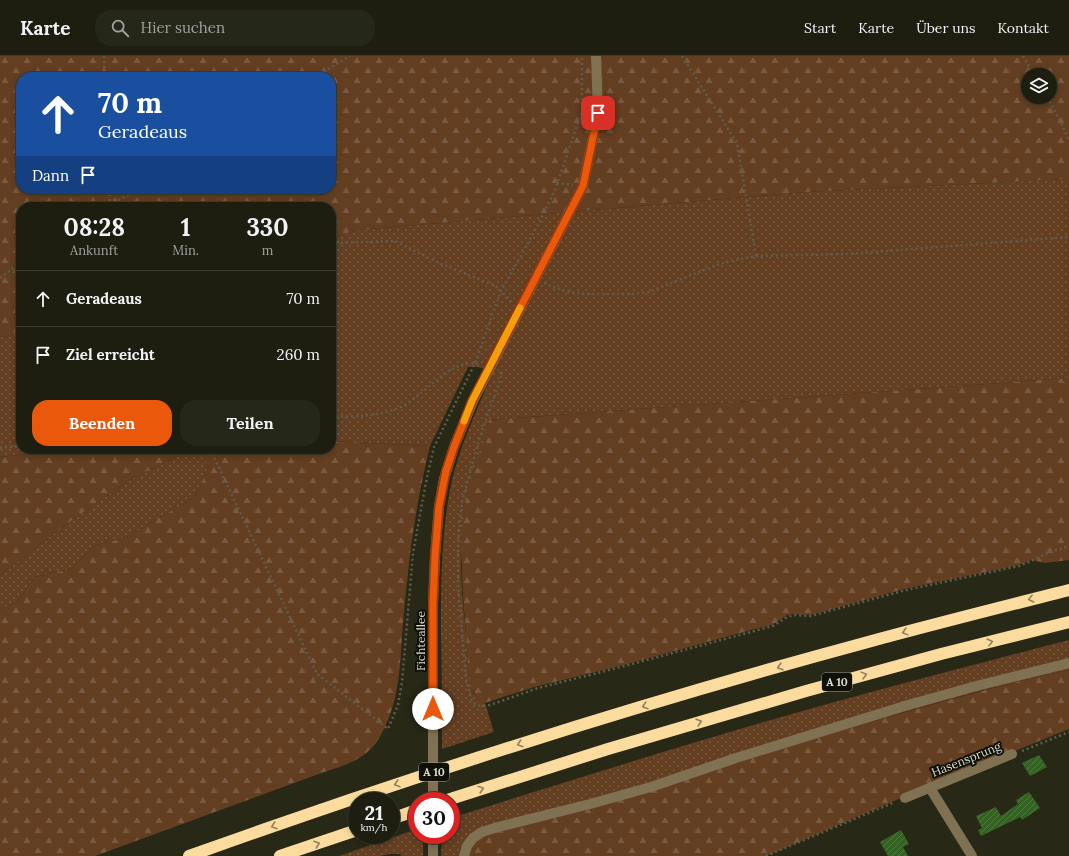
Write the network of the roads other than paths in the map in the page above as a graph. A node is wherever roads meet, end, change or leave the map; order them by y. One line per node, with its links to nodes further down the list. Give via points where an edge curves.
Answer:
1 (596, 56): 7 (street, Fichteallee, bridge, via 598,113 583,186 472,401 444,479 436,533 434,578)
2 (1069, 590): 12 (highway, A 10, one-way to 12, via 865,642 590,722 451,766)
3 (1069, 622): 8 (highway, A 10, one-way to 3, via 806,690)
4 (1069, 663): 15 (street, via 908,705 651,787 482,832 467,846)
5 (1012, 754): 6 (street, Hasensprung)
6 (930, 788): 9 (street, Hasensprung); 16 (street, Hasensprung)
7 (433, 792)
8 (460, 796)
9 (905, 798)
10 (348, 833): 13 (highway, one-way to 10)
11 (433, 844): 14 (street)
12 (189, 856)
13 (280, 856)
14 (433, 856)
15 (464, 856)
16 (972, 856)

